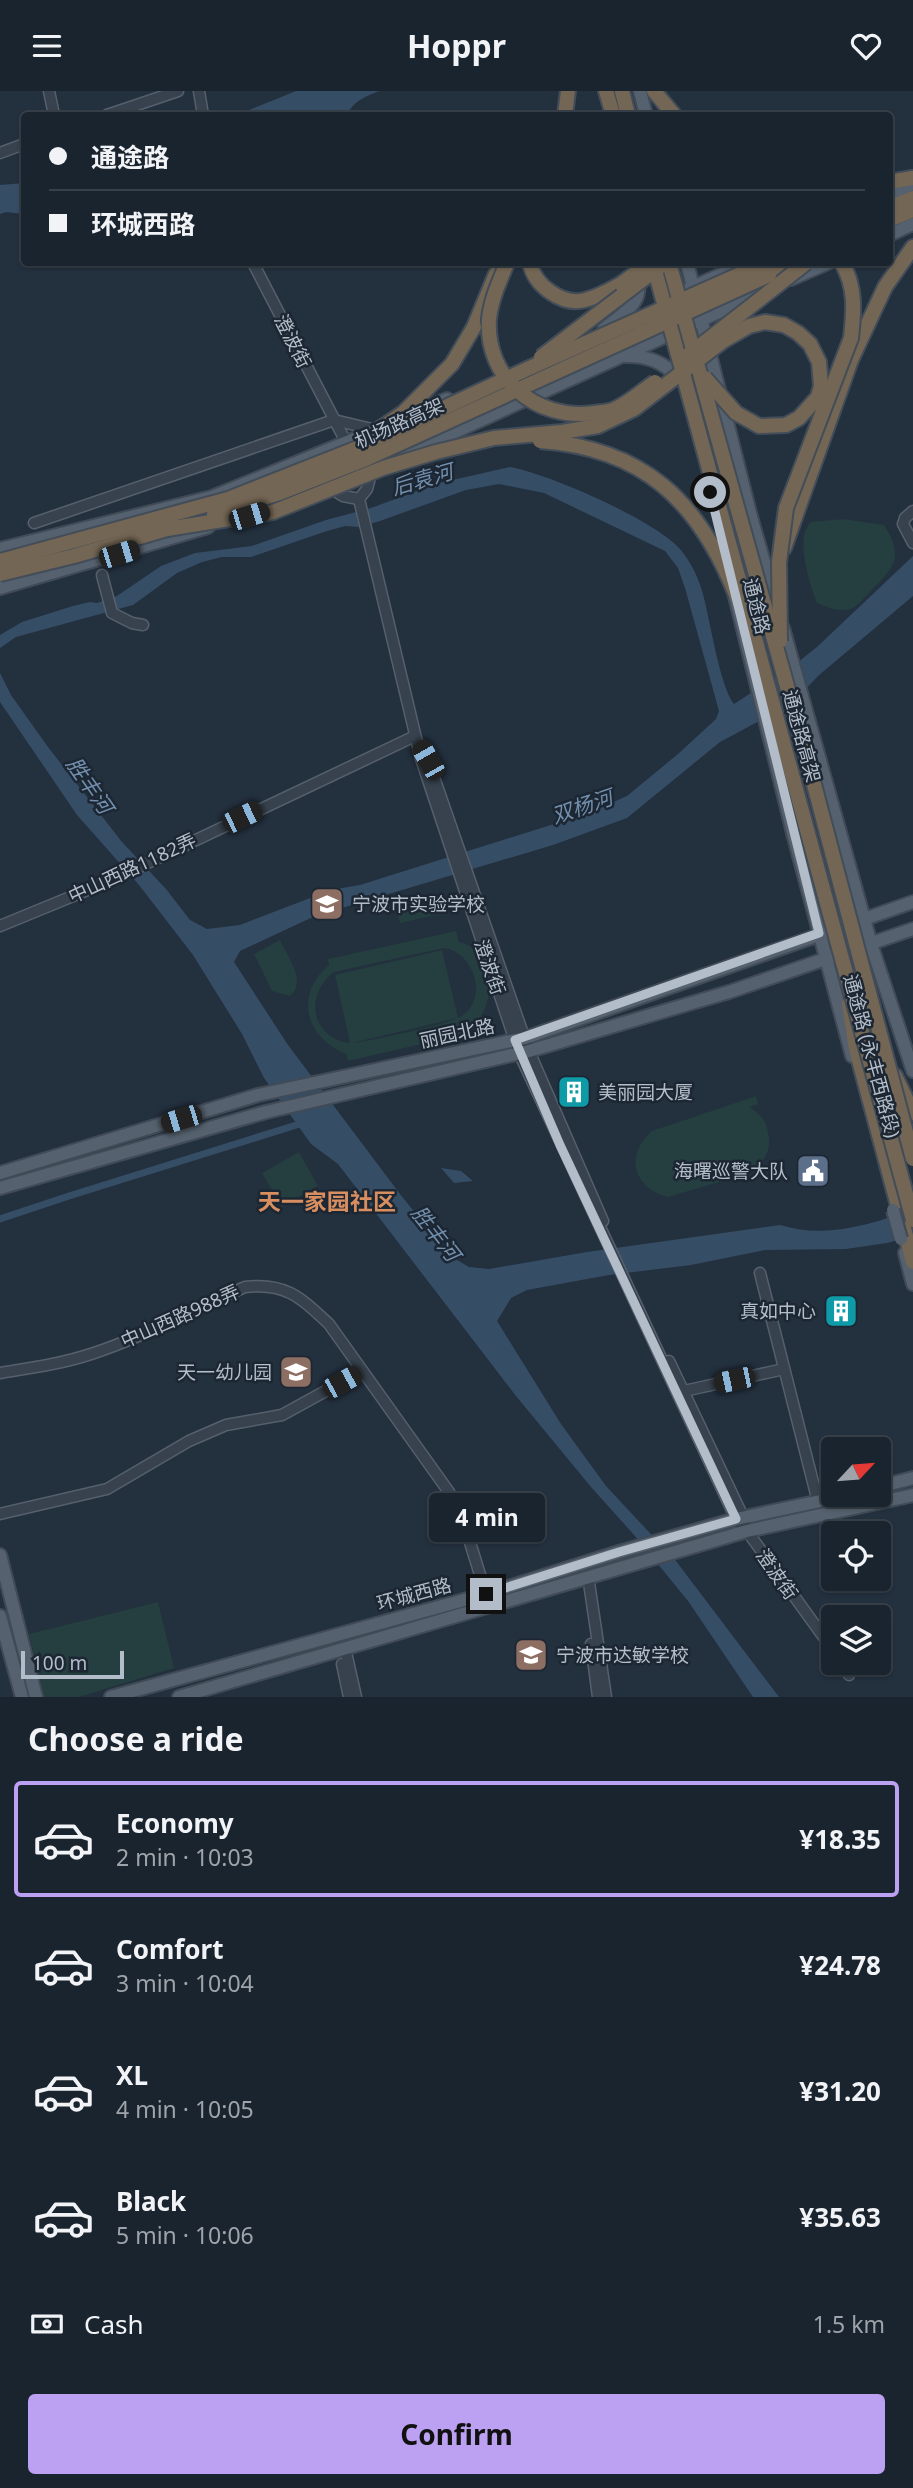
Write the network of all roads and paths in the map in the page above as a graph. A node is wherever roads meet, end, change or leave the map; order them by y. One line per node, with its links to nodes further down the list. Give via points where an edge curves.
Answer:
1 (49, 91): 9 (street)
2 (178, 91): 10 (street)
3 (199, 91): 11 (street)
4 (568, 91): 12 (highway)
5 (604, 91): 13 (highway)
6 (622, 91): 14 (highway)
7 (640, 91): 15 (main road)
8 (654, 91): 16 (highway)
9 (53, 112)
10 (116, 112)
11 (202, 112)
12 (565, 112)
13 (610, 112)
14 (627, 112)
15 (645, 112)
16 (672, 112)
17 (21, 145): 18 (street)
18 (0, 153)
19 (913, 178): 20 (highway)
20 (893, 181)
21 (913, 184): 22 (main road)
22 (893, 193)
23 (913, 198): 24 (highway)
24 (893, 206)
25 (913, 210): 26 (highway)
26 (893, 219)
27 (913, 224): 28 (main road)
28 (893, 233)
29 (913, 247): 69 (highway, bridge, via 885,287 851,361)
30 (255, 266): 55 (street, 澄波街)
31 (499, 266): 60 (highway, bridge, via 474,327 452,364 403,413)
32 (507, 266): 43 (highway, bridge, via 489,320 499,369 523,397 549,411 582,415 614,410)
33 (530, 266): 35 (highway, bridge, via 548,291 582,302)
34 (636, 266): 49 (main road, via 638,297)
35 (646, 266)
36 (651, 266): 47 (highway, 通途路高架, bridge)
37 (663, 266): 52 (highway, bridge)
38 (668, 266): 53 (highway, 通途路高架, bridge)
39 (688, 266): 46 (main road, 通途路)
40 (740, 266): 46 (main road)
41 (760, 266): 52 (highway, 机场路高架, bridge)
42 (789, 266): 65 (highway, 机场路高架, bridge, via 366,459)
43 (802, 266)
44 (821, 266): 48 (main road)
45 (843, 266): 69 (highway, bridge, via 853,289 851,338 786,507)
46 (694, 287): 47 (main road); 48 (main road, 通途路)
47 (660, 296): 49 (main road); 50 (main road, 通途路); 73 (highway, 通途路高架, bridge)
48 (702, 319): 50 (main road); 75 (main road, 通途路)
49 (604, 329): 56 (main road)
50 (668, 334): 51 (main road); 54 (main road, 通途路)
51 (620, 356): 54 (main road, via 649,358); 59 (main road)
52 (525, 370): 60 (highway, 机场路高架, bridge)
53 (700, 372): 57 (highway, bridge, via 736,413 759,426 786,425 799,418 821,387 819,362 810,344 784,325 765,322 723,341 634,409 598,426); 75 (highway, 通途路高架, bridge)
54 (679, 378): 81 (main road, 通途路)
55 (334, 420): 56 (street); 58 (street, 澄波街); 64 (street)
56 (376, 430): 58 (main road)
57 (494, 438): 65 (highway, bridge, via 383,468 273,512); 73 (highway, bridge, via 572,443 608,453 650,474 686,506 724,564)
58 (346, 442): 67 (main road, via 212,496)
59 (372, 469): 61 (main road); 62 (street)
60 (302, 470): 68 (highway, 机场路高架, bridge, via 228,499)
61 (329, 487): 62 (street); 72 (main road, via 275,508)
62 (359, 500): 76 (street, 澄波街)
63 (913, 511): 66 (street, via 903,524)
64 (34, 523)
65 (167, 529): 70 (highway, 机场路高架, bridge)
66 (913, 543)
67 (0, 549)
68 (0, 561)
69 (779, 562): 75 (highway, bridge)
70 (0, 574)
71 (102, 575): 74 (street, via 113,613)
72 (0, 588)
73 (752, 622): 84 (highway, 通途路高架, bridge)
74 (143, 625)
75 (787, 664): 78 (main road, 通途路, via 801,695); 86 (highway, 通途路高架, bridge)
76 (415, 736): 79 (street, 中山西路1182弄, via 112,880); 85 (street, 澄波街)
77 (913, 902): 78 (main road, 丽园北路)
78 (864, 918): 81 (main road, 丽园北路); 82 (main road, 通途路)
79 (0, 926)
80 (913, 929): 82 (main road, 丽园北路)
81 (819, 933): 83 (main road, 通途路); 85 (main road, 丽园北路)
82 (871, 944): 83 (main road, 丽园北路); 87 (main road, 通途路 (永丰西路段))
83 (826, 959): 85 (main road, 丽园北路, via 729,992); 96 (main road, 通途路 (永丰西路段), bridge)
84 (844, 968): 92 (highway, 通途路高架, bridge); 93 (highway, bridge, via 856,1049)
85 (522, 1046): 90 (main road, 丽园北路, via 258,1095); 91 (main road, 丽园北路); 95 (street, 澄波街)
86 (888, 1064): 88 (highway, bridge); 89 (highway, 通途路高架, bridge)
87 (913, 1071)
88 (913, 1113)
89 (913, 1159)
90 (0, 1173)
91 (0, 1188)
92 (913, 1220)
93 (913, 1262)
94 (760, 1273): 97 (street)
95 (628, 1282): 100 (street, 澄波街); 107 (street, 澄波街)
96 (913, 1284)
97 (784, 1369): 100 (street); 105 (street)
98 (362, 1371): 99 (street, 中山西路988弄, via 311,1307 286,1289 263,1285 245,1287 90,1355); 106 (street, via 282,1415 226,1425 189,1441 107,1489); 112 (street, 中山西路988弄, via 449,1492)
99 (0, 1373)
100 (684, 1391): 107 (street, 澄波街)
101 (913, 1478): 102 (main road)
102 (891, 1484)
103 (913, 1495): 108 (main road)
104 (821, 1501): 105 (main road, 环城西路)
105 (818, 1502): 107 (main road, 环城西路)
106 (0, 1514)
107 (740, 1518): 108 (street, 澄波街); 109 (main road, 环城西路)
108 (747, 1531): 109 (main road); 114 (street, 澄波街)
109 (681, 1543): 111 (main road, 环城西路); 112 (main road, 环城西路, via 619,1552)
110 (0, 1555): 117 (main road)
111 (585, 1577): 115 (main road, 环城西路); 122 (street); 123 (street)
112 (486, 1594): 118 (main road, 环城西路)
113 (0, 1616): 116 (main road)
114 (821, 1633)
115 (342, 1649): 119 (main road, 环城西路); 120 (street); 121 (street)
116 (22, 1697)
117 (36, 1697)
118 (111, 1697)
119 (178, 1697)
120 (349, 1697)
121 (356, 1697)
122 (598, 1697)
123 (606, 1697)

